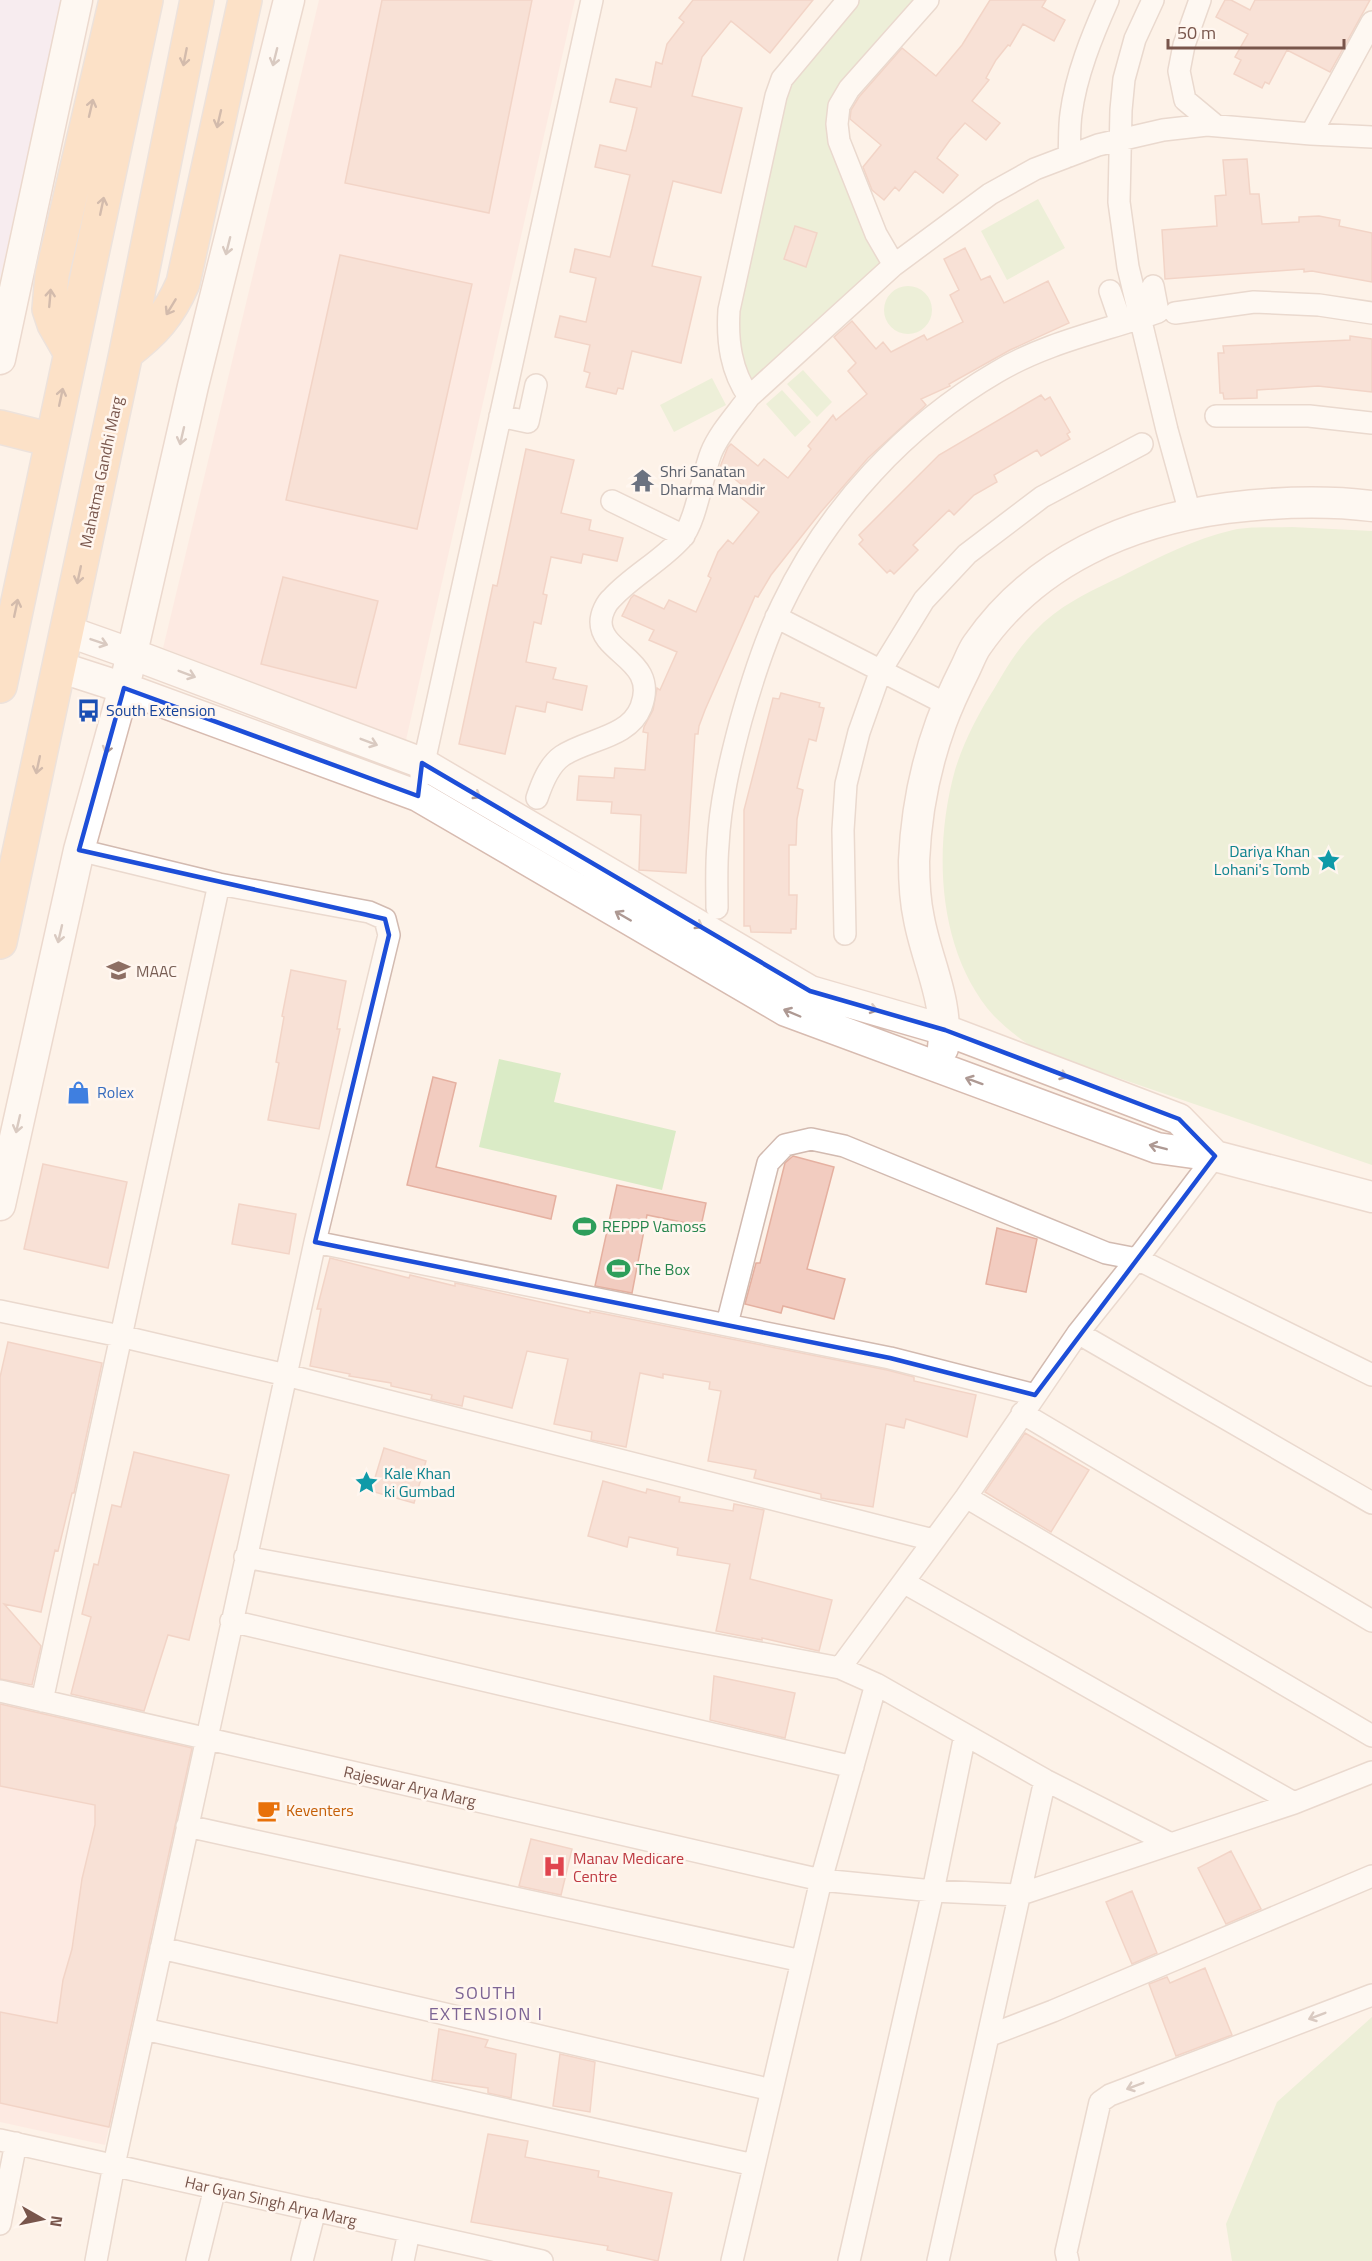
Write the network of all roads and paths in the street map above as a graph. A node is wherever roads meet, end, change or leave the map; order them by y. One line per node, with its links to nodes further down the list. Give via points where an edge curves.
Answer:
1 (77, 0): 27 (street)
2 (116, 0): 25 (main road, one-way to 2, via 49,309 52,275)
3 (146, 0): 25 (main road, one-way to 3)
4 (197, 0): 26 (main road, Mahatma Gandhi Marg, one-way to 26)
5 (245, 0): 26 (main road, one-way to 26, via 183,283 172,307 149,336)
6 (289, 0): 42 (street, one-way to 42, via 193,386)
7 (592, 0): 30 (street)
8 (848, 0): 29 (street, via 782,79 776,96 729,310 727,337 740,384)
9 (928, 0): 19 (street, via 849,89 839,106 839,141 876,234)
10 (1108, 0): 18 (street, via 1094,29 1081,73 1071,114)
11 (1153, 0): 17 (street, via 1135,39 1124,79)
12 (1200, 0): 14 (street, via 1179,71 1185,100)
13 (1372, 22): 15 (street)
14 (1215, 125): 15 (street); 17 (street, via 1163,130)
15 (1311, 134): 16 (street)
16 (1372, 137)
17 (1120, 141): 18 (street); 24 (street, via 1119,202)
18 (1069, 156): 19 (street, via 1035,169 990,194)
19 (894, 265): 29 (street)
20 (1153, 286): 24 (street, via 1158,312)
21 (1110, 291): 24 (street)
22 (1175, 313): 23 (street, via 1254,302 1319,305)
23 (1372, 313)
24 (1131, 321): 38 (street); 40 (street, via 1052,346 999,371 951,401 904,442 831,523)
25 (70, 352): 34 (main road, one-way to 25)
26 (126, 353): 41 (main road, Mahatma Gandhi Marg, one-way to 41)
27 (0, 359)
28 (536, 385): 30 (street, via 528,422)
29 (749, 397): 39 (street, via 712,450)
30 (500, 416): 48 (street)
31 (1216, 416): 32 (street, via 1309,416)
32 (1372, 423)
33 (0, 427): 34 (main road)
34 (52, 440): 45 (main road, one-way to 34)
35 (1142, 444): 44 (street, via 1042,497 967,554 924,600)
36 (612, 501): 39 (street)
37 (1372, 506): 38 (street, via 1266,503)
38 (1190, 513): 47 (street, via 1110,538 1055,567 1013,602 976,646)
39 (684, 536): 50 (street, via 611,598 604,610 601,623 605,637 631,659 640,674 644,690 641,706 632,721 619,731 561,757 542,783)
40 (776, 617): 44 (street); 53 (street, via 750,688 729,765 717,844)
41 (67, 631): 42 (street, one-way to 42); 43 (main road, Mahatma Gandhi Marg)
42 (132, 654): 46 (street); 48 (street, one-way to 48)
43 (59, 667): 46 (street); 55 (main road, Mahatma Gandhi Marg, one-way to 55)
44 (881, 670): 47 (street); 54 (street, via 846,784)
45 (0, 686)
46 (124, 688): 49 (street); 51 (street, one-way to 51)
47 (948, 705): 56 (street, via 932,748 920,804 914,863 918,918 935,972)
48 (422, 763): 49 (street); 56 (street, one-way to 56, via 810,991)
49 (418, 796): 57 (street, one-way to 49, via 786,1011)
50 (537, 798)
51 (79, 850): 52 (street); 60 (street, one-way to 60)
52 (219, 884): 61 (street, via 369,912 384,919 389,935); 66 (street)
53 (717, 908)
54 (845, 934)
55 (0, 942)
56 (945, 1030): 57 (street); 58 (street, one-way to 58, via 1179,1119)
57 (940, 1068): 58 (street, one-way to 57, via 1157,1148)
58 (1215, 1156): 59 (street); 62 (street)
59 (1372, 1197)
60 (0, 1204)
61 (315, 1242): 64 (street); 67 (street)
62 (1137, 1259): 64 (street, via 1106,1253 844,1146 811,1139 785,1145 768,1163); 65 (street); 68 (street)
63 (0, 1311): 66 (street)
64 (727, 1324): 69 (street, via 890,1358)
65 (1078, 1333): 69 (street); 72 (street)
66 (120, 1336): 67 (street); 81 (street)
67 (286, 1375): 73 (street); 74 (street)
68 (1372, 1375)
69 (1035, 1395): 70 (street)
70 (1022, 1413): 71 (street); 77 (street)
71 (966, 1497): 73 (street); 83 (street)
72 (1372, 1503)
73 (933, 1540): 75 (street)
74 (245, 1557): 76 (street); 78 (street)
75 (904, 1583): 78 (street); 88 (street)
76 (231, 1621): 84 (street); 85 (street)
77 (1372, 1621)
78 (840, 1668): 79 (street)
79 (876, 1684): 82 (street); 85 (street)
80 (0, 1692): 81 (street, Rajeswar Arya Marg)
81 (42, 1701): 84 (street, Rajeswar Arya Marg)
82 (965, 1734): 87 (street); 93 (street)
83 (1372, 1736)
84 (206, 1739): 89 (street); 92 (street, Rajeswar Arya Marg)
85 (854, 1767): 92 (street)
86 (1372, 1772): 88 (street)
87 (1045, 1780): 90 (street); 94 (street)
88 (1294, 1803): 90 (street)
89 (187, 1826): 95 (street); 96 (street)
90 (1171, 1844): 94 (street)
91 (1372, 1876): 99 (street)
92 (821, 1880): 93 (street, Rajeswar Arya Marg); 96 (street)
93 (933, 1890): 94 (street, Rajeswar Arya Marg); 114 (street)
94 (1018, 1895): 99 (street)
95 (161, 1948): 98 (street); 100 (street)
96 (802, 1961): 100 (street)
97 (1372, 1995): 116 (street, one-way to 116, via 1100,2102 1066,2252)
98 (144, 2029): 102 (street); 103 (street)
99 (987, 2036): 115 (street)
100 (772, 2090): 103 (street)
101 (8, 2141): 102 (street, Har Gyan Singh Arya Marg); 106 (street)
102 (114, 2165): 104 (street, Har Gyan Singh Arya Marg); 109 (street)
103 (754, 2165): 113 (street)
104 (214, 2188): 105 (street, Har Gyan Singh Arya Marg); 110 (street)
105 (315, 2210): 107 (street, Har Gyan Singh Arya Marg); 111 (street)
106 (0, 2224)
107 (409, 2232): 108 (street, Har Gyan Singh Arya Marg); 112 (street)
108 (531, 2260)
109 (96, 2261)
110 (197, 2261)
111 (302, 2261)
112 (403, 2261)
113 (732, 2261)
114 (849, 2261)
115 (938, 2261)
116 (1068, 2261)

